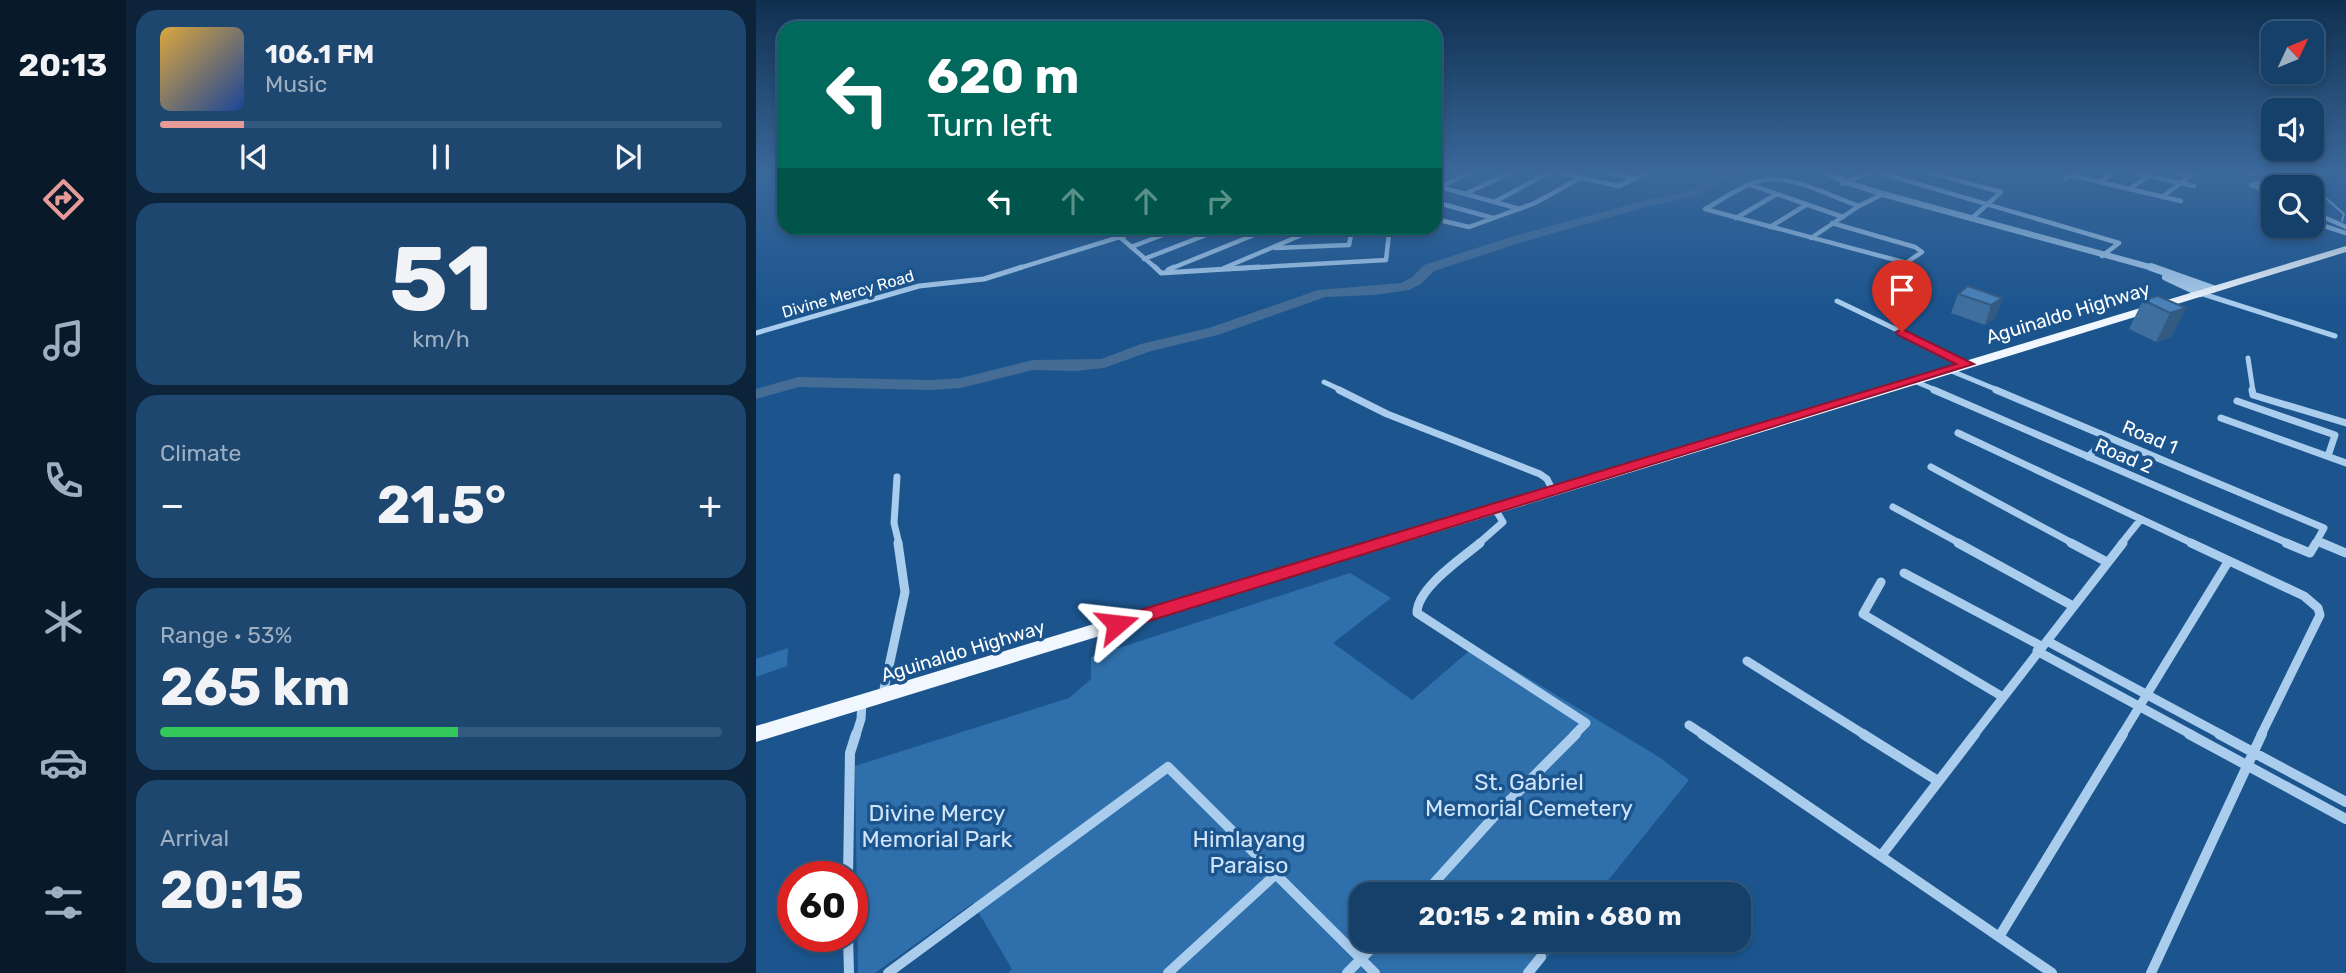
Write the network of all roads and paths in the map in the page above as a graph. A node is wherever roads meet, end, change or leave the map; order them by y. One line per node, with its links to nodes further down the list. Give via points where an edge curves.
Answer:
1 (1484, 215): 11 (street)
2 (1501, 215): 11 (street)
3 (1727, 215): 12 (street)
4 (1740, 215): 12 (street)
5 (1789, 215): 18 (street)
6 (1838, 215): 10 (street)
7 (1963, 215): 13 (street)
8 (1976, 215): 13 (street)
9 (2022, 215): 33 (street, via 2119,243)
10 (1843, 217): 16 (street)
11 (1494, 218): 15 (street, via 1466,228)
12 (1736, 218): 18 (street)
13 (1973, 218): 33 (street)
14 (2324, 218): 19 (street)
15 (1442, 221)
16 (1832, 223): 29 (street); 35 (street, via 1922,252)
17 (2324, 226): 20 (street)
18 (1770, 227): 29 (street)
19 (2346, 227)
20 (2346, 234)
21 (1129, 235): 28 (street, Divine Mercy Road)
22 (1163, 235): 30 (street)
23 (1206, 235): 34 (street)
24 (1254, 235): 38 (street)
25 (1301, 235): 31 (street)
26 (1351, 235): 31 (street, via 1349,245)
27 (1389, 235): 36 (street, via 1386,260)
28 (1121, 238): 30 (street); 41 (street, Divine Mercy Road, via 984,279 919,286)
29 (1811, 238): 35 (street)
30 (1131, 247): 34 (street)
31 (1267, 249): 36 (street)
32 (2346, 249): 39 (main road, Aguinaldo Highway)
33 (2103, 255): 39 (street); 39 (street, via 2175,274)
34 (1144, 259): 38 (street)
35 (1907, 262): 37 (street)
36 (1220, 270): 38 (street)
37 (1896, 270)
38 (1161, 273)
39 (2207, 291): 42 (street, via 2210,299); 44 (main road, Aguinaldo Highway)
40 (1838, 301): 44 (street)
41 (756, 332)
42 (2335, 336)
43 (2248, 358): 50 (street, via 2253,395)
44 (1968, 364): 45 (main road, Aguinaldo Highway)
45 (1950, 370): 46 (main road, Aguinaldo Highway); 52 (street, Road 1)
46 (1913, 381): 54 (street, Road 2); 58 (main road, Aguinaldo Highway)
47 (1324, 382): 58 (street, via 1387,414 1540,474)
48 (2237, 401): 53 (street, via 2335,435)
49 (2221, 418): 53 (street)
50 (2346, 424)
51 (1958, 433): 61 (street)
52 (2108, 437): 54 (street); 62 (street, Road 1, via 2324,528)
53 (2328, 456): 55 (street)
54 (2088, 457): 62 (street, Road 2, via 2310,553)
55 (2346, 463)
56 (1931, 467): 64 (street)
57 (897, 477): 72 (street, via 894,523 905,592)
58 (1553, 491): 60 (main road, Aguinaldo Highway)
59 (1893, 507): 68 (street)
60 (1495, 509): 72 (main road, Aguinaldo Highway); 86 (street, via 1503,522 1426,590 1417,603 1417,613 1586,723)
61 (2141, 519): 64 (street); 65 (street)
62 (2318, 541): 63 (street)
63 (2346, 553)
64 (2107, 562): 68 (street)
65 (2228, 562): 71 (street); 78 (street, via 2304,596 2320,615)
66 (1904, 573): 69 (street)
67 (1881, 582): 73 (street, via 1863,614)
68 (2073, 606): 69 (street)
69 (2042, 646): 71 (street); 73 (street); 75 (street)
70 (1746, 661): 80 (street)
71 (2146, 694): 75 (street); 78 (street)
72 (883, 695): 74 (main road, Aguinaldo Highway)
73 (2003, 697): 80 (street)
74 (862, 702): 77 (main road, Aguinaldo Highway); 84 (street, via 850,753)
75 (2139, 706): 79 (street); 87 (street)
76 (1689, 725): 83 (street)
77 (756, 734)
78 (2254, 752): 79 (street); 81 (street)
79 (2246, 765): 82 (street); 99 (street)
80 (1938, 781): 83 (street)
81 (2346, 802)
82 (2346, 819)
83 (1881, 856): 87 (street)
84 (848, 861)
85 (1276, 874): 91 (street); 93 (street, via 1168,766); 94 (street)
86 (1435, 882)
87 (1999, 937): 98 (street)
88 (848, 952): 92 (street)
89 (1368, 952): 91 (street)
90 (1541, 957): 97 (street)
91 (1362, 958): 95 (street); 96 (street)
92 (849, 973)
93 (888, 973)
94 (1168, 973)
95 (1347, 973)
96 (1375, 973)
97 (1528, 973)
98 (2052, 973)
99 (2151, 973)

